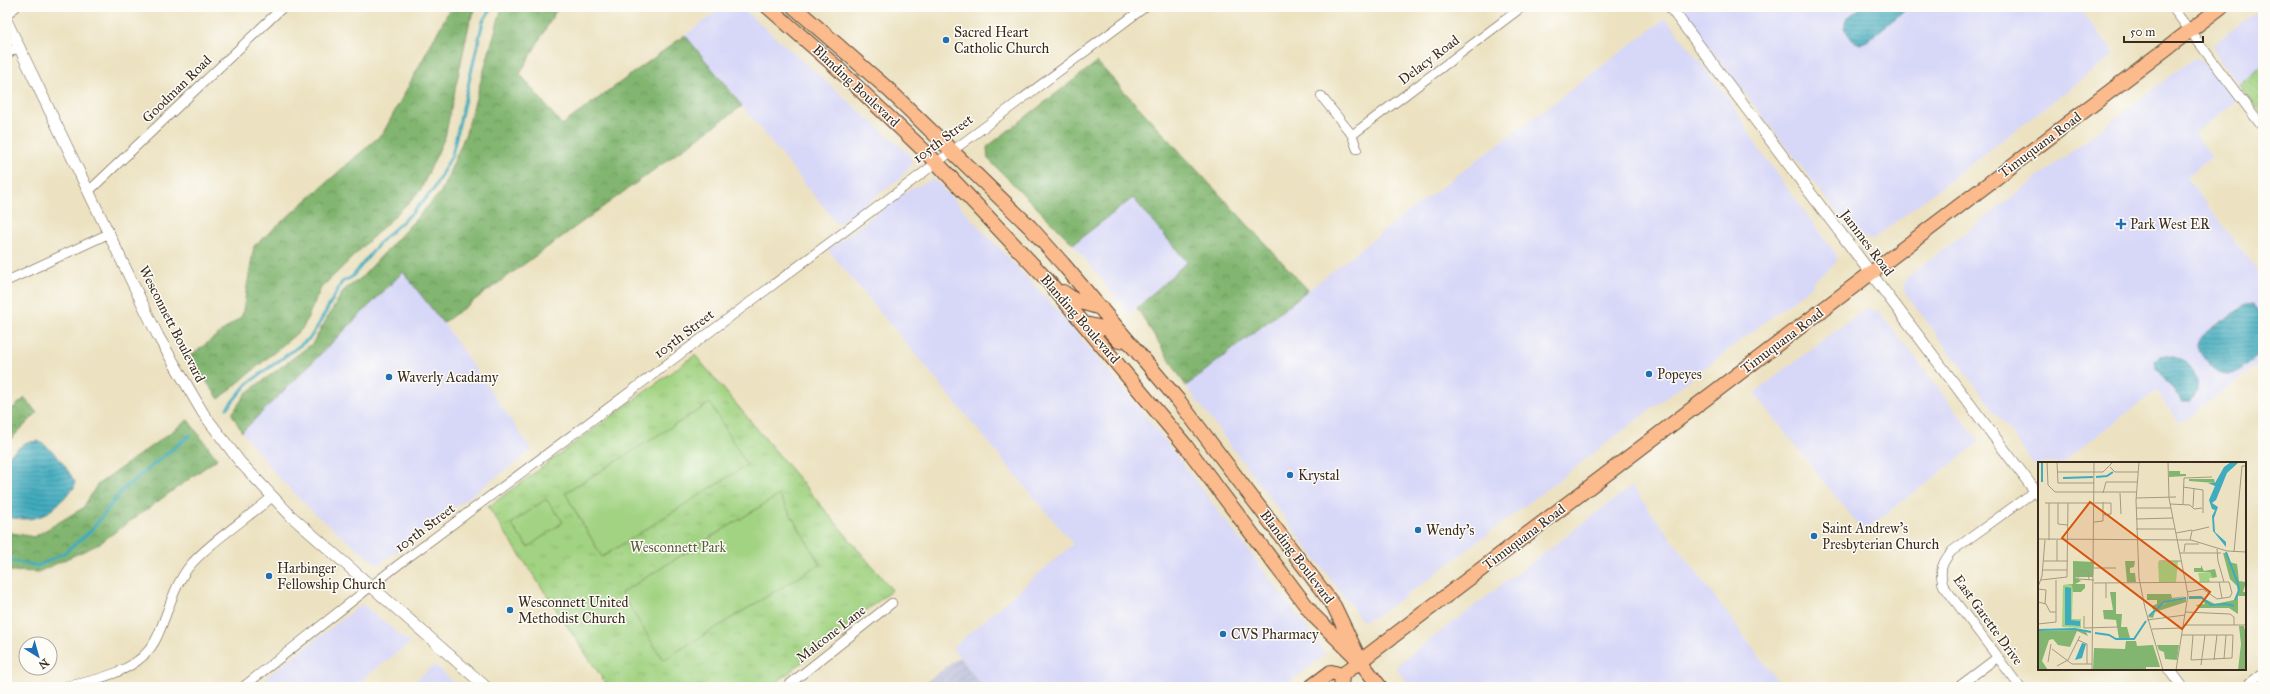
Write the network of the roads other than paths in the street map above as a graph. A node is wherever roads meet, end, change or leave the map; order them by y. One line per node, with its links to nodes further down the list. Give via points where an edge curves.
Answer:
1 (16, 7): 10 (street)
2 (283, 7): 21 (street, Goodman Road)
3 (794, 7): 19 (main road, Blanding Boulevard, via 889,90)
4 (1145, 7): 19 (street, 105th Street)
5 (1522, 7): 17 (street, Delacy Road)
6 (1670, 7): 23 (street, Jammes Road)
7 (2172, 7): 12 (street)
8 (2221, 7): 12 (main road, Timuquana Road)
9 (776, 10): 20 (main road, Blanding Boulevard)
10 (7, 14)
11 (7, 22): 13 (street, Wesconnett Boulevard)
12 (2190, 31): 16 (street); 23 (main road, Timuquana Road)
13 (19, 46): 14 (street); 21 (street, Wesconnett Boulevard)
14 (7, 54)
15 (1321, 96): 17 (street)
16 (2263, 128)
17 (1352, 135): 18 (street)
18 (1357, 149)
19 (952, 150): 20 (street, 105th Street); 26 (main road, Blanding Boulevard, via 1030,227)
20 (936, 162): 25 (main road, Blanding Boulevard); 31 (street, 105th Street)
21 (90, 190): 22 (street, Wesconnett Boulevard)
22 (110, 233): 24 (street); 30 (street, Wesconnett Boulevard, via 158,336 182,379 203,413 240,462)
23 (1871, 273): 29 (street, Jammes Road); 34 (main road, Timuquana Road)
24 (7, 281)
25 (1048, 281): 26 (main road, via 1074,300); 27 (main road, Blanding Boulevard)
26 (1101, 308): 28 (main road, Blanding Boulevard)
27 (1085, 324): 28 (main road, via 1108,329 1143,371); 34 (main road, Blanding Boulevard, via 1185,445 1314,616)
28 (1161, 380): 34 (main road, Blanding Boulevard, via 1334,606)
29 (2037, 493): 33 (street, East Garette Drive, via 1952,551 1941,566 1940,575 1944,585)
30 (272, 497): 31 (street, Wesconnett Boulevard); 38 (street, via 189,566 178,582 157,638 148,651 135,662 109,675)
31 (371, 587): 39 (street, 105th Street); 40 (street, Wesconnett Boulevard)
32 (892, 603): 41 (street, Malcone Lane)
33 (1998, 657): 44 (street); 45 (street, East Garette Drive)
34 (1360, 661): 37 (main road, Timuquana Road); 43 (main road, Blanding Boulevard)
35 (2170, 670): 46 (street)
36 (2263, 673): 47 (street)
37 (1342, 681): 42 (main road, Timuquana Road, via 1331,672)
38 (64, 687)
39 (244, 687)
40 (486, 687)
41 (786, 687)
42 (1311, 687)
43 (1380, 687)
44 (1958, 687)
45 (2020, 687)
46 (2182, 687)
47 (2244, 687)

